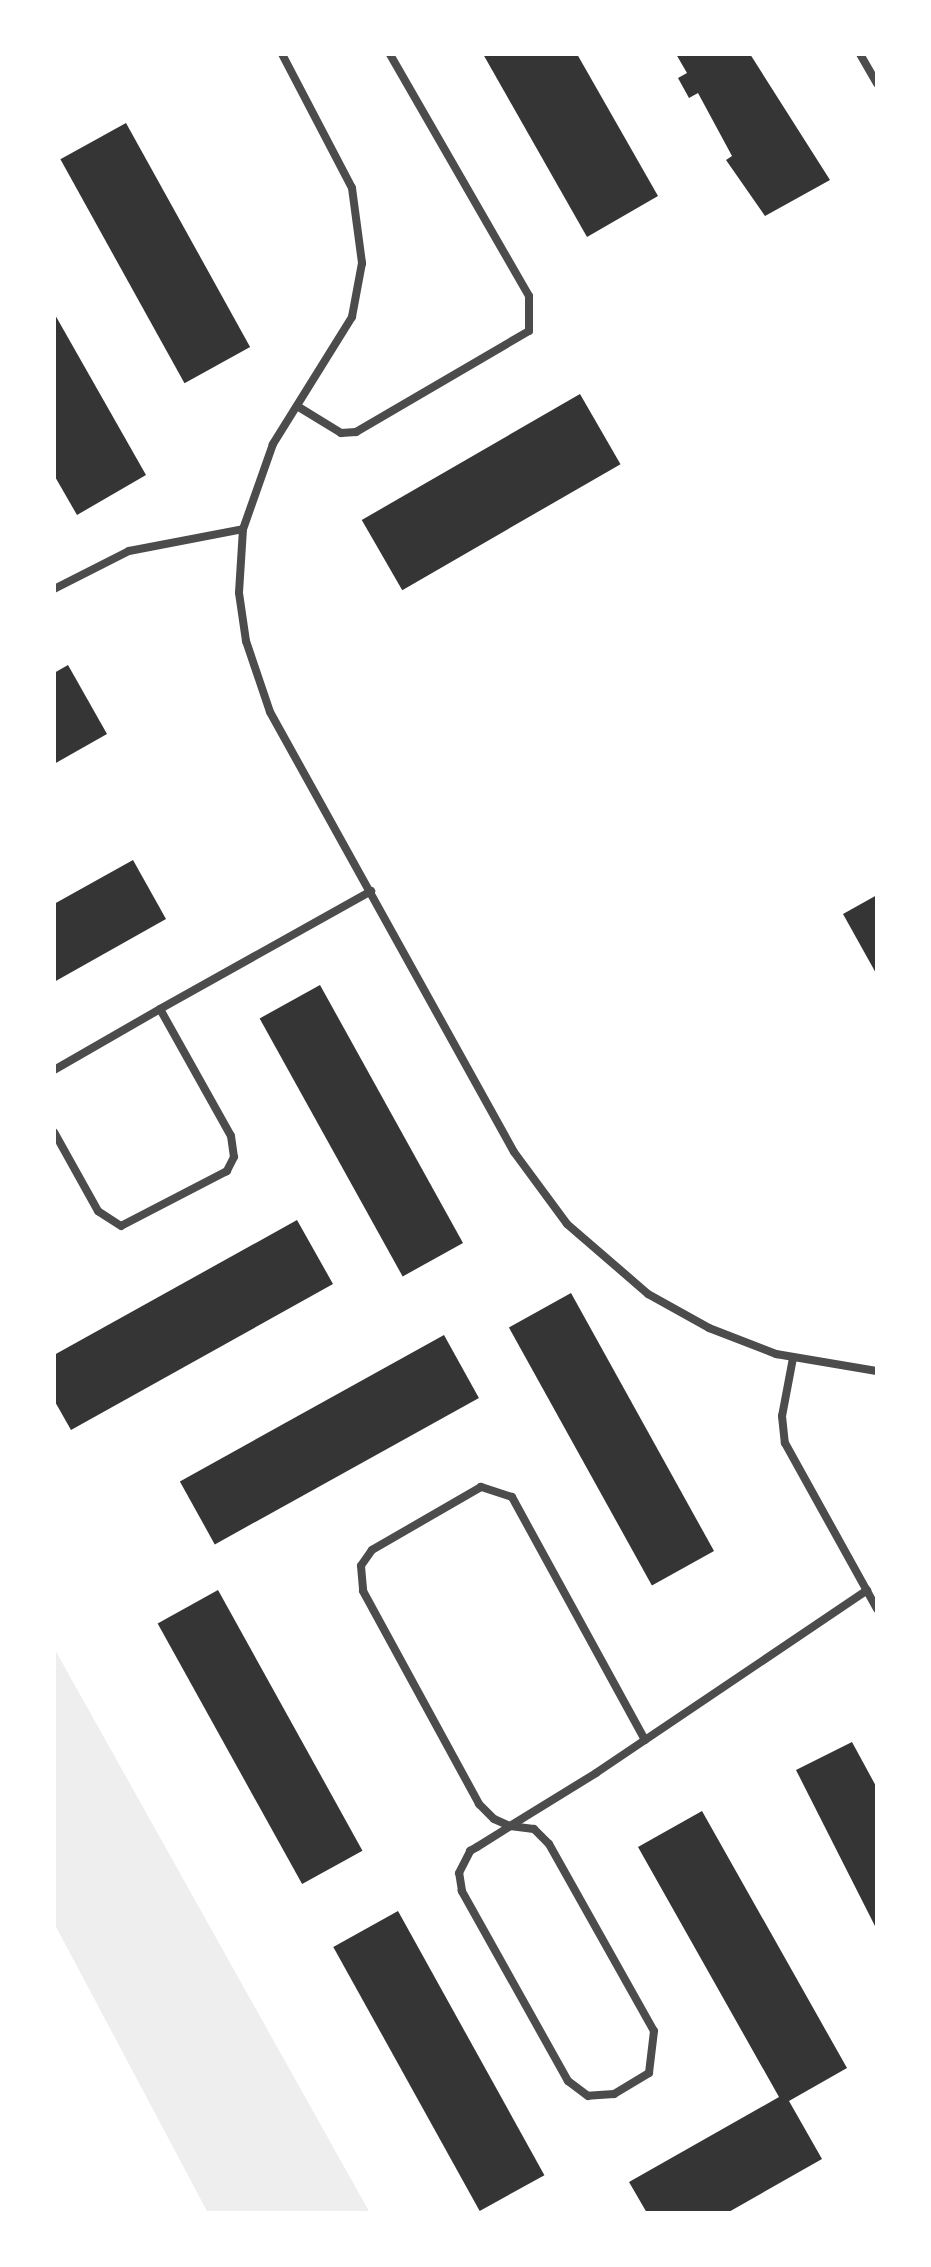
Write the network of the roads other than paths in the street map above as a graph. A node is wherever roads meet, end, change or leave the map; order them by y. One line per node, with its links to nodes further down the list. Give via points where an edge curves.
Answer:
1 (282, 54): 5 (street, via 347,177 362,243 352,317)
2 (390, 54): 5 (street, via 529,296 529,331 356,432 341,433)
3 (860, 54): 4 (street)
4 (877, 84)
5 (297, 406): 6 (street, via 260,471)
6 (243, 529): 7 (street, via 129,551); 8 (street, via 239,593 256,678)
7 (54, 589)
8 (371, 891): 9 (street); 12 (street, via 514,1152 567,1224 659,1300 726,1336)
9 (160, 1009): 10 (street); 11 (street, via 234,1141 227,1171 121,1226 98,1211)
10 (54, 1070)
11 (54, 1132)
12 (793, 1358): 13 (street); 14 (street, via 782,1416 785,1443)
13 (877, 1371)
14 (867, 1590): 15 (street); 16 (street)
15 (877, 1609)
16 (645, 1740): 17 (street); 17 (street, via 512,1497 481,1487 372,1550 361,1566 363,1591 479,1804)
17 (510, 1826): 17 (street, via 470,1851 459,1873 462,1891 571,2086 588,2096 614,2094 649,2073 657,2042 543,1838)

